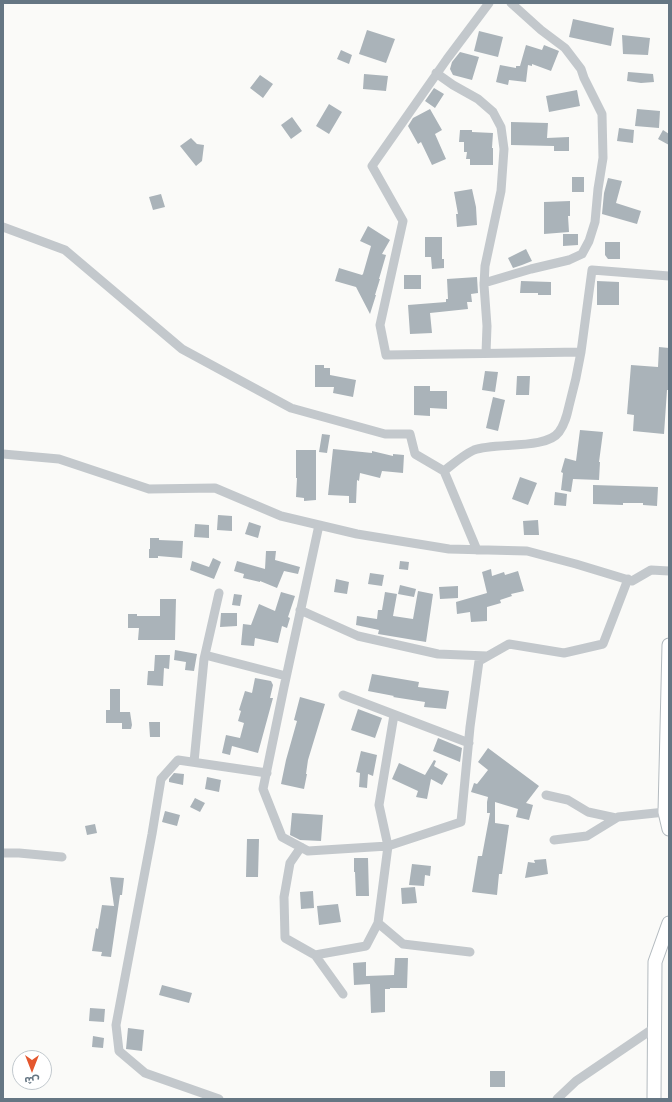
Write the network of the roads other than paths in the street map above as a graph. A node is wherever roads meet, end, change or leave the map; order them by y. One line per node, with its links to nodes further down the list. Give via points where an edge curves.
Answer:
1 (489, 3): 3 (street)
2 (511, 3): 6 (street, via 565,48 581,69 602,114 603,158 595,222 582,254 569,260)
3 (436, 73): 6 (street, via 478,99 493,112 500,127 504,149 501,191 484,266); 8 (street, via 372,166 403,221 380,325 386,354)
4 (3, 228): 10 (street, via 65,250 182,349 291,408 385,434 410,434 415,454)
5 (669, 276): 7 (street, via 592,270)
6 (484, 283): 8 (street)
7 (581, 352): 8 (street); 10 (street, via 576,384 565,422 559,433 546,441 474,450)
8 (486, 353)
9 (3, 454): 11 (street, via 59,459 149,489 215,488 280,516)
10 (444, 471): 12 (street)
11 (319, 525): 12 (street, via 449,549); 16 (street)
12 (477, 550): 14 (street, via 526,551)
13 (669, 571): 14 (street, via 651,570 632,581)
14 (628, 579): 19 (street, via 603,644 564,653 509,644)
15 (219, 593): 18 (street)
16 (300, 610): 19 (street, via 358,636 438,654); 20 (street)
17 (669, 645): 27 (street)
18 (205, 655): 20 (street); 24 (street)
19 (487, 656): 23 (street, via 480,661)
20 (286, 676): 25 (street)
21 (343, 695): 22 (street)
22 (394, 715): 23 (street); 31 (street, via 379,805)
23 (468, 743): 31 (street, via 461,822)
24 (194, 762): 25 (street); 41 (street, via 178,760 161,779 116,1025 119,1051 145,1073)
25 (267, 773): 32 (street, via 263,789 282,837)
26 (546, 795): 28 (street, via 568,800 588,812)
27 (665, 812): 28 (street); 29 (street)
28 (616, 818): 30 (street, via 587,836)
29 (669, 829)
30 (554, 840)
31 (388, 846): 32 (street, via 308,851); 35 (street)
32 (301, 847): 38 (street, via 290,863 284,897 285,938)
33 (3, 853): 34 (street)
34 (62, 857)
35 (378, 923): 37 (street, via 403,944); 38 (street, via 366,946)
36 (669, 923): 40 (street, via 655,962)
37 (470, 952)
38 (315, 954): 39 (street)
39 (343, 994)
40 (654, 1028): 42 (street, via 576,1081); 43 (street)
41 (219, 1099)
42 (557, 1099)
43 (654, 1099)

